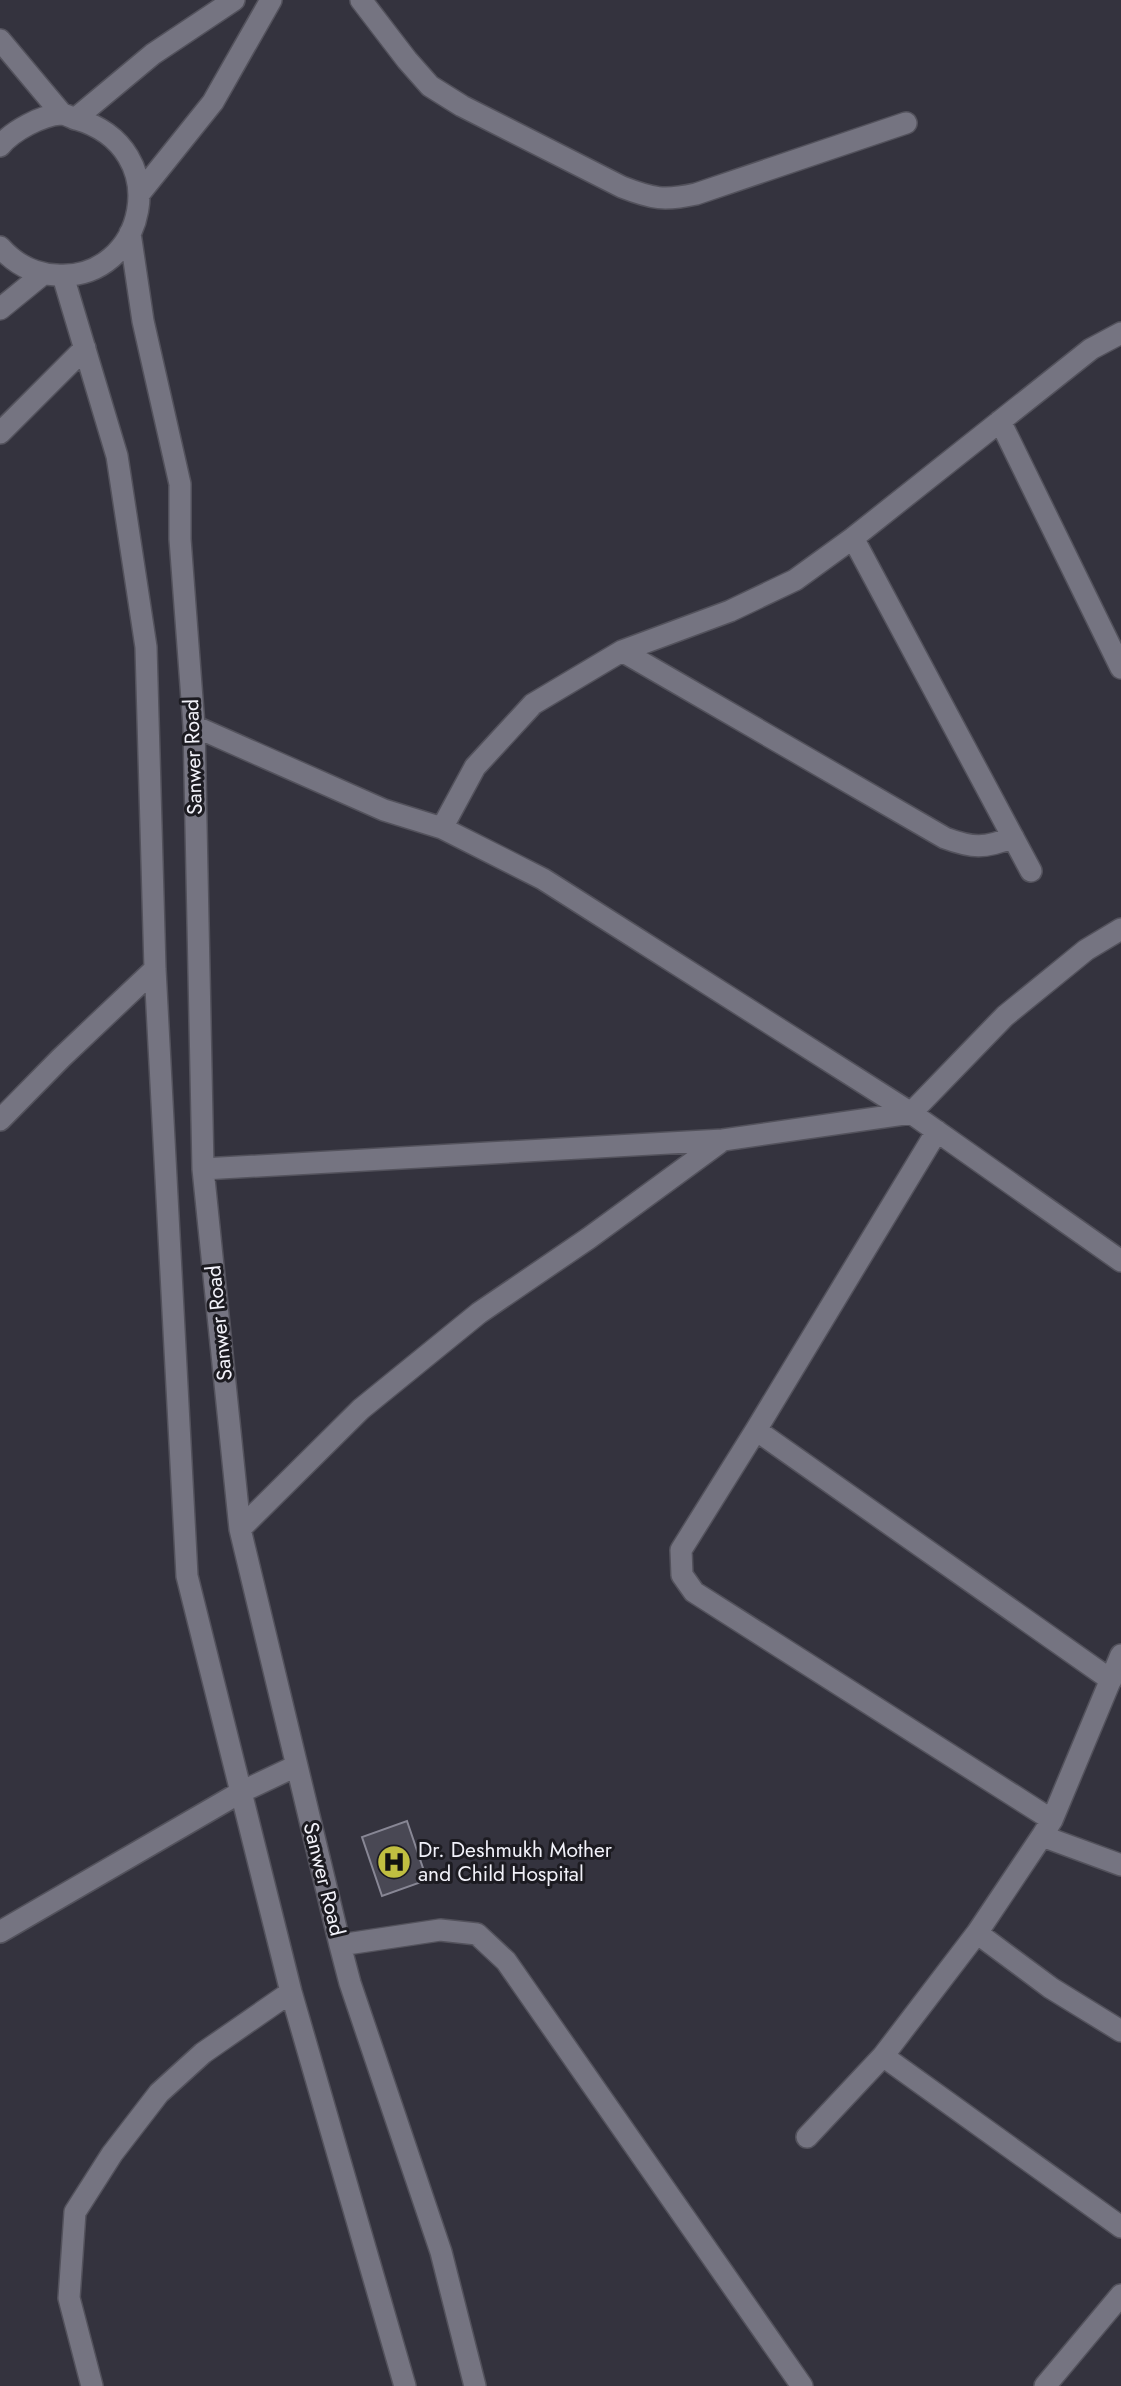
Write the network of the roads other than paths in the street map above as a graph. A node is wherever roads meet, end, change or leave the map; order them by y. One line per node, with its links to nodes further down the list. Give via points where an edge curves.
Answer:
1 (234, 0): 5 (street)
2 (271, 0): 8 (street, via 214,102)
3 (361, 0): 6 (street, via 430,86 649,198 696,194)
4 (0, 40): 5 (street)
5 (68, 117): 7 (street, via 18,130); 8 (street, via 97,126 114,138 136,173)
6 (906, 123)
7 (1, 143)
8 (140, 193): 9 (street)
9 (131, 233): 11 (street, via 102,263 84,272); 20 (street, Sanwer Road, via 144,321 180,484)
10 (0, 247): 11 (street, via 23,267)
11 (53, 275): 12 (street); 14 (street, Sanwer Road)
12 (0, 309)
13 (1121, 333): 15 (street, via 1091,349)
14 (85, 348): 16 (street); 25 (street, Sanwer Road, via 117,456 146,646)
15 (1000, 421): 17 (street); 19 (street)
16 (0, 433)
17 (853, 538): 18 (street, via 795,580 730,611); 22 (street)
18 (622, 651): 21 (street, via 533,704 475,768); 22 (street, via 945,838 971,847 995,845)
19 (1121, 668)
20 (194, 726): 21 (street, via 384,810); 30 (street, Sanwer Road)
21 (432, 826): 26 (street, via 543,879)
22 (1013, 837): 23 (street)
23 (1031, 871)
24 (1121, 929): 26 (street, via 1086,950 1005,1016)
25 (155, 969): 27 (street); 37 (street, Sanwer Road, via 187,1576)
26 (911, 1112): 28 (street); 29 (street)
27 (0, 1120)
28 (937, 1131): 31 (street); 32 (street)
29 (723, 1140): 30 (street); 33 (street, via 479,1313 361,1409)
30 (203, 1169): 33 (street, Sanwer Road)
31 (1121, 1261)
32 (756, 1430): 35 (street); 38 (street, via 681,1550 682,1575 694,1592)
33 (240, 1530): 36 (street, Sanwer Road)
34 (1121, 1655): 35 (street)
35 (1111, 1680): 38 (street)
36 (296, 1766): 37 (street); 42 (street, Sanwer Road)
37 (241, 1792): 40 (street); 43 (street, Sanwer Road)
38 (1047, 1828): 39 (street); 41 (street)
39 (1121, 1865)
40 (0, 1932)
41 (977, 1933): 44 (street); 45 (street)
42 (340, 1945): 51 (street, Sanwer Road, via 441,2252); 52 (street, via 440,1930 477,1934 506,1961)
43 (291, 1992): 49 (street, via 203,2053 159,2093 75,2212 69,2298); 50 (street, Sanwer Road)
44 (1121, 2031)
45 (883, 2056): 46 (street); 47 (street)
46 (807, 2137)
47 (1121, 2227)
48 (1121, 2295): 53 (street)
49 (92, 2386)
50 (405, 2386)
51 (475, 2386)
52 (802, 2386)
53 (1045, 2386)

